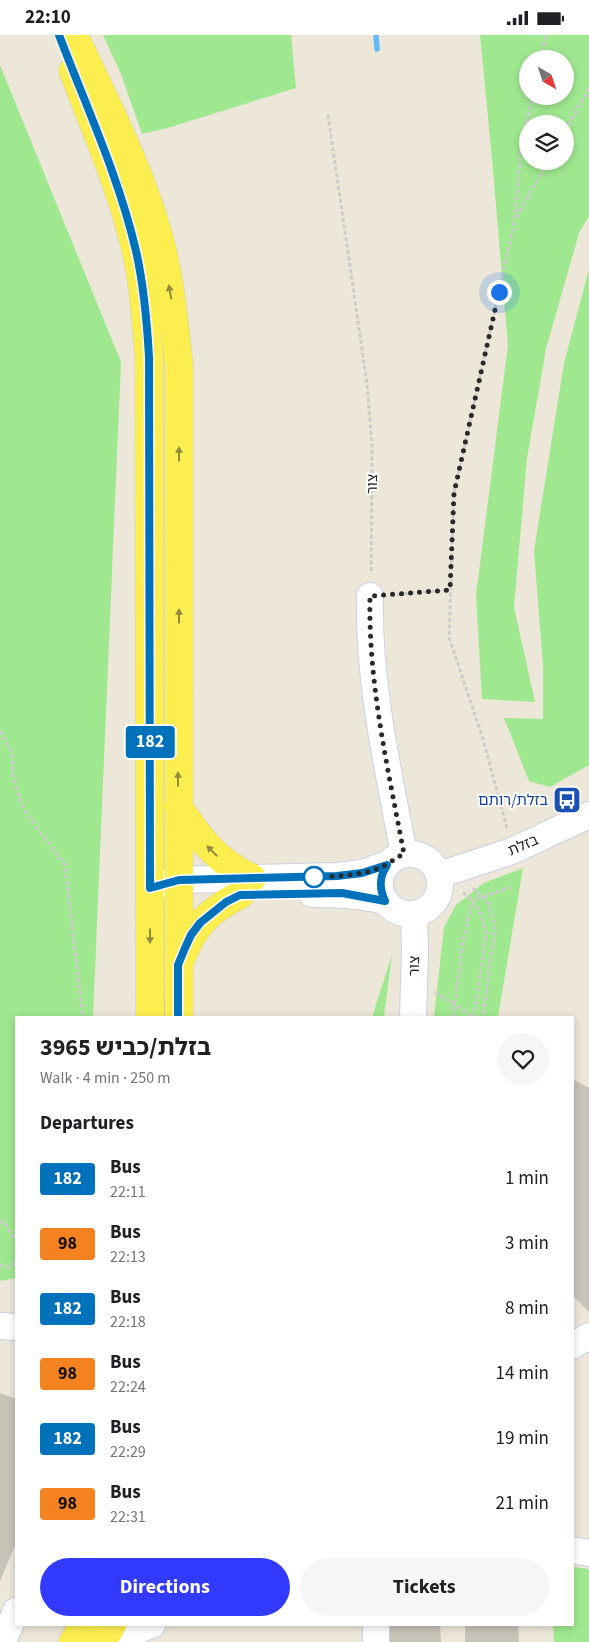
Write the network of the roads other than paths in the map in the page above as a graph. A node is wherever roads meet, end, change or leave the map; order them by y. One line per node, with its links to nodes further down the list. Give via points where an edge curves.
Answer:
1 (59, 35): 9 (main road, via 118,190 136,251 145,298 149,367)
2 (74, 35): 4 (main road, one-way to 2, via 179,365 171,295 160,241 140,182)
3 (370, 596): 6 (street, via 376,700)
4 (178, 805): 8 (main road, one-way to 4, via 234,870 195,831); 10 (main road)
5 (589, 815): 7 (street, בזלת, via 512,851)
6 (396, 859): 7 (street, via 413,854 430,860); 8 (street, via 362,873); 11 (street, via 382,873 380,883)
7 (447, 872): 12 (street, via 436,900)
8 (246, 887): 10 (street); 11 (street, via 342,893); 13 (main road, via 200,923)
9 (150, 888): 10 (street); 14 (main road, one-way to 14)
10 (178, 888): 13 (main road)
11 (385, 901): 12 (street, via 398,912)
12 (414, 914): 16 (street, צור)
13 (178, 965): 15 (main road)
14 (150, 1016)
15 (178, 1016)
16 (413, 1016)
17 (0, 1326): 18 (street)
18 (15, 1327)
19 (589, 1336): 20 (street)
20 (574, 1345)
21 (574, 1551): 22 (street)
22 (589, 1553)
23 (15, 1613): 28 (street)
24 (82, 1626): 29 (main road)
25 (111, 1626): 30 (main road)
26 (149, 1626): 31 (street, via 137,1630)
27 (376, 1626): 32 (street)
28 (3, 1642)
29 (73, 1642)
30 (102, 1642)
31 (128, 1642)
32 (376, 1642)

